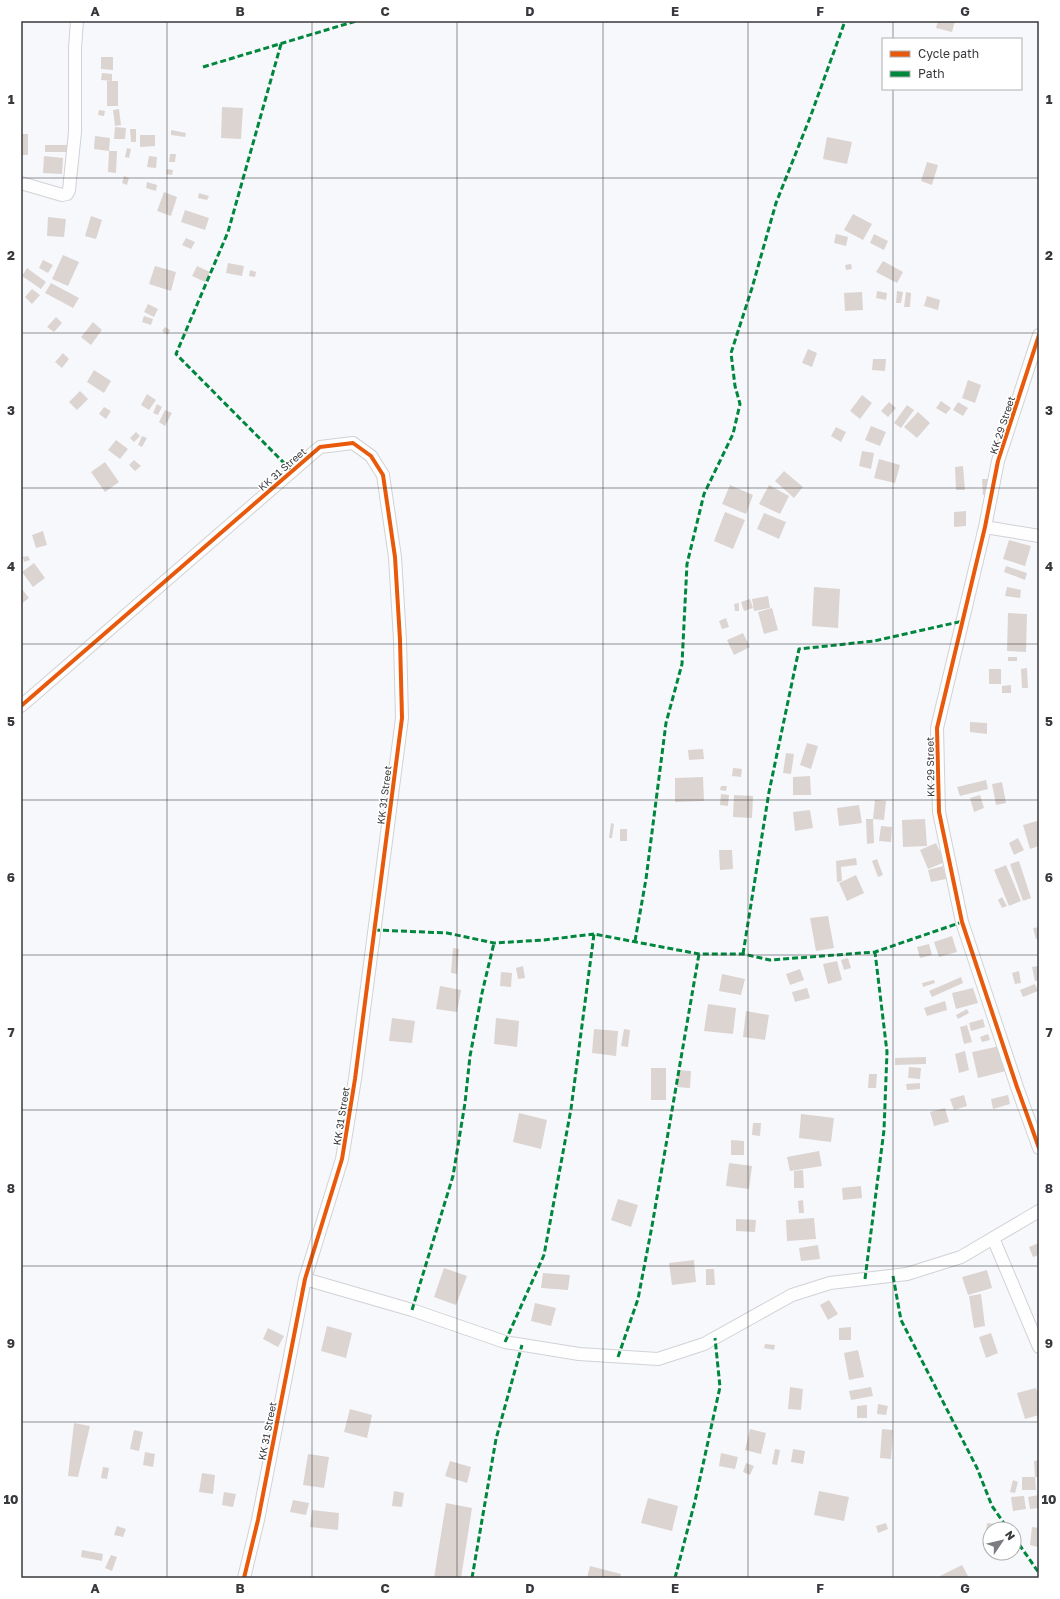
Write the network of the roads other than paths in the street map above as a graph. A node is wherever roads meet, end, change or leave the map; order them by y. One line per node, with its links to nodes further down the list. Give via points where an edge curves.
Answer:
1 (77, 21): 2 (street, via 75,132 69,190 62,196)
2 (21, 183)
3 (1039, 336): 4 (street, KK 29 Street, via 998,460)
4 (985, 527): 5 (street); 7 (street, KK 29 Street, via 937,728 940,812 962,922)
5 (1039, 536)
6 (21, 706): 10 (street, KK 31 Street, via 320,447 353,443 371,456 383,475 395,557 402,718 355,1079 342,1159)
7 (1039, 1148)
8 (1039, 1211): 9 (street)
9 (993, 1238): 10 (street, via 960,1257 907,1274 830,1283 792,1294 704,1344 658,1359 579,1354 505,1342 412,1310); 11 (street)
10 (305, 1279): 12 (street, KK 31 Street, via 258,1520)
11 (1039, 1347)
12 (244, 1578)

